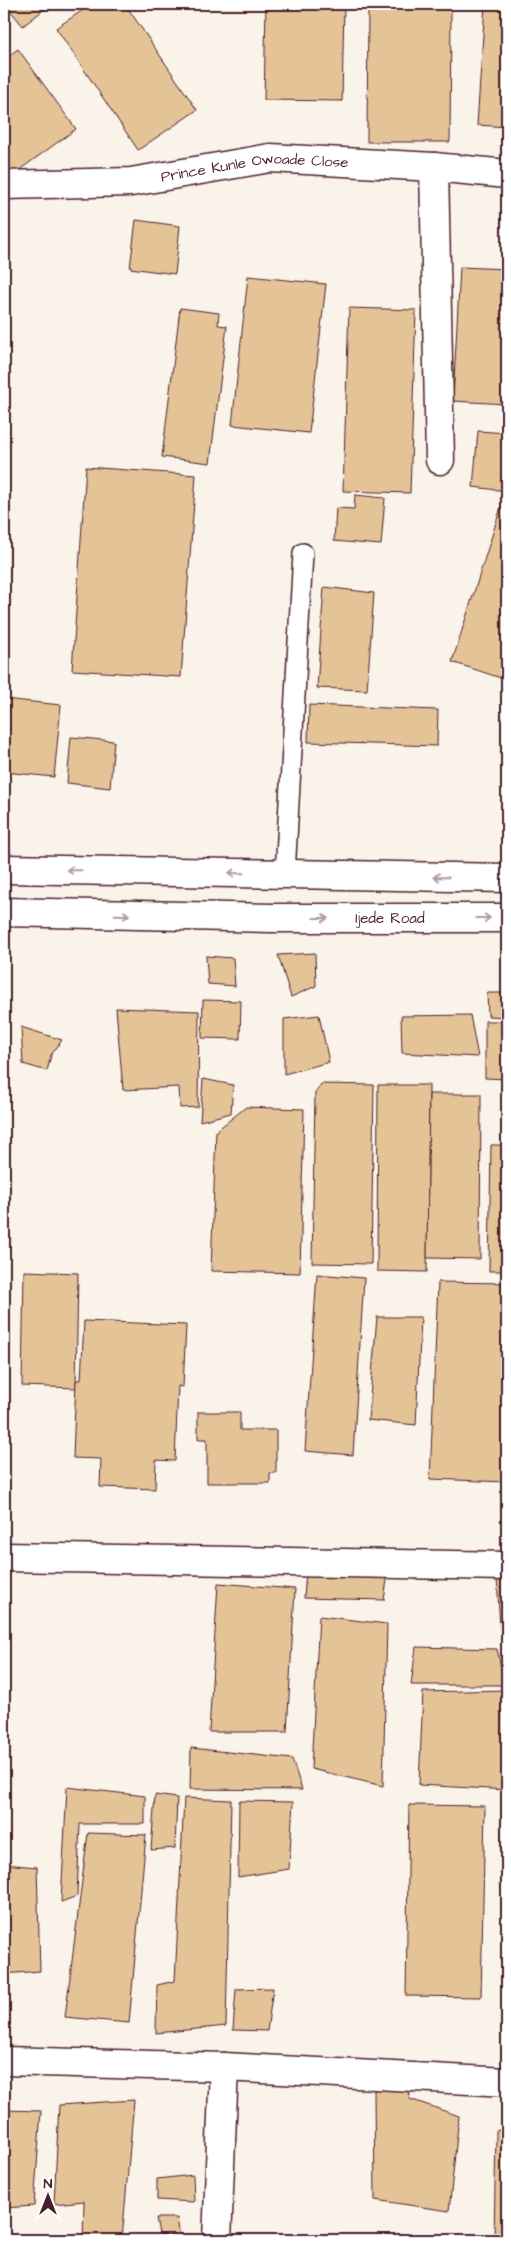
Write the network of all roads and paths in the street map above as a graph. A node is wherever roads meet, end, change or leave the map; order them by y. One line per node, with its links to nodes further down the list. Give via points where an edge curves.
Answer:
1 (434, 167): 2 (street, Prince Kunle Owoade Close); 3 (street, Prince Kunle Owoade Close, via 270,158 132,182); 4 (street)
2 (507, 174)
3 (4, 185)
4 (440, 460)
5 (303, 553): 7 (lane)
6 (4, 869): 7 (street, one-way to 6)
7 (285, 874): 8 (street, one-way to 7)
8 (507, 878)
9 (4, 912): 10 (street, Ijede Road, one-way to 10, via 272,918)
10 (507, 918)
11 (4, 1557): 12 (street)
12 (507, 1566)
13 (4, 2061): 14 (street)
14 (224, 2067): 15 (street); 16 (street)
15 (507, 2082)
16 (217, 2240)

